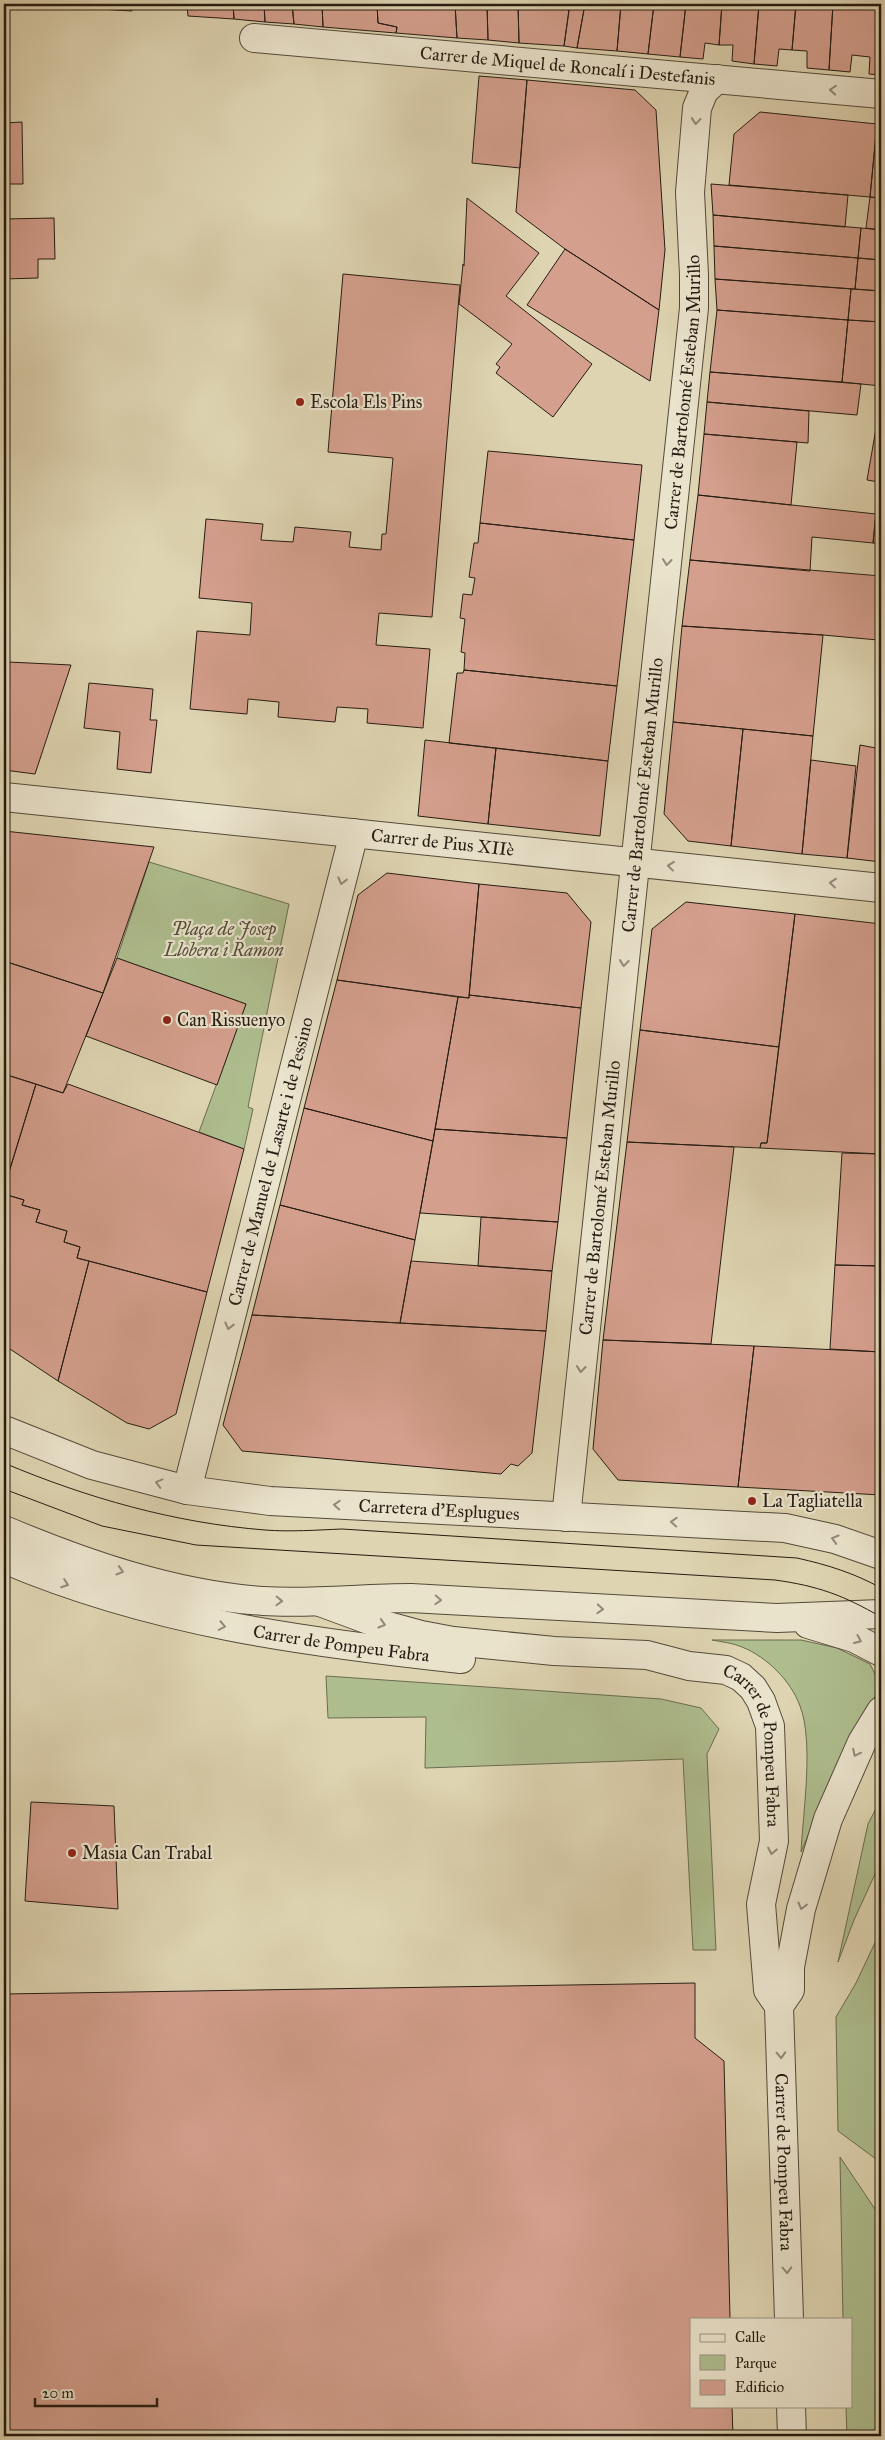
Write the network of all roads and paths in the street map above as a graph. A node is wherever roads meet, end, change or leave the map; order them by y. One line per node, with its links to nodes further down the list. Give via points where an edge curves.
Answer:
1 (254, 38): 2 (street, Carrer de Miquel de Roncalí i Destefanis)
2 (717, 80): 3 (street, Carrer de Miquel de Roncalí i Destefanis, one-way to 2); 6 (street, Carrer de Bartolomé Esteban Murillo, one-way to 6, via 704,92 698,108 690,192 694,308)
3 (881, 94)
4 (4, 797): 5 (street, Carrer de Pius XIIè)
5 (354, 833): 6 (street, Carrer de Pius XIIè); 9 (street, Carrer de Manuel de Lasarte i de Pessino, one-way to 9)
6 (635, 863): 7 (street, Carrer de Pius XIIè, one-way to 6); 10 (street, Carrer de Bartolomé Esteban Murillo, one-way to 10)
7 (881, 888)
8 (4, 1430): 9 (street, Carretera d'Esplugues, one-way to 8, via 92,1465)
9 (187, 1490): 10 (street, Carretera d'Esplugues, one-way to 9, via 270,1501)
10 (566, 1516): 12 (street, Carretera d'Esplugues, one-way to 10, via 835,1539 785,1528)
11 (4, 1530): 13 (street)
12 (881, 1555)
13 (74, 1557): 14 (street, Carrer de Pompeu Fabra); 15 (street, one-way to 15, via 165,1584 222,1596 262,1601)
14 (4, 1559): 19 (street, Carrer de Pompeu Fabra, one-way to 19, via 78,1589 163,1614 312,1642 568,1669 647,1673)
15 (320, 1602): 17 (street, one-way to 17, via 411,1598); 19 (street, Carrer de Pompeu Fabra, one-way to 19, via 377,1623 437,1638 554,1651 647,1656)
16 (881, 1614): 17 (street)
17 (777, 1618): 18 (street, one-way to 18, via 845,1635)
18 (881, 1652)
19 (689, 1666): 21 (street, Carrer de Pompeu Fabra, one-way to 21, via 726,1670 741,1678 761,1701 770,1726 774,1841 761,1904 768,1990)
20 (881, 1711): 21 (street, Carrer de Pompeu Fabra, one-way to 21, via 862,1742 828,1819 801,1909 790,1967 790,1990)
21 (779, 2006): 22 (street, Carrer de Pompeu Fabra, one-way to 22)
22 (789, 2318)
23 (792, 2408): 24 (street)
24 (792, 2436)

